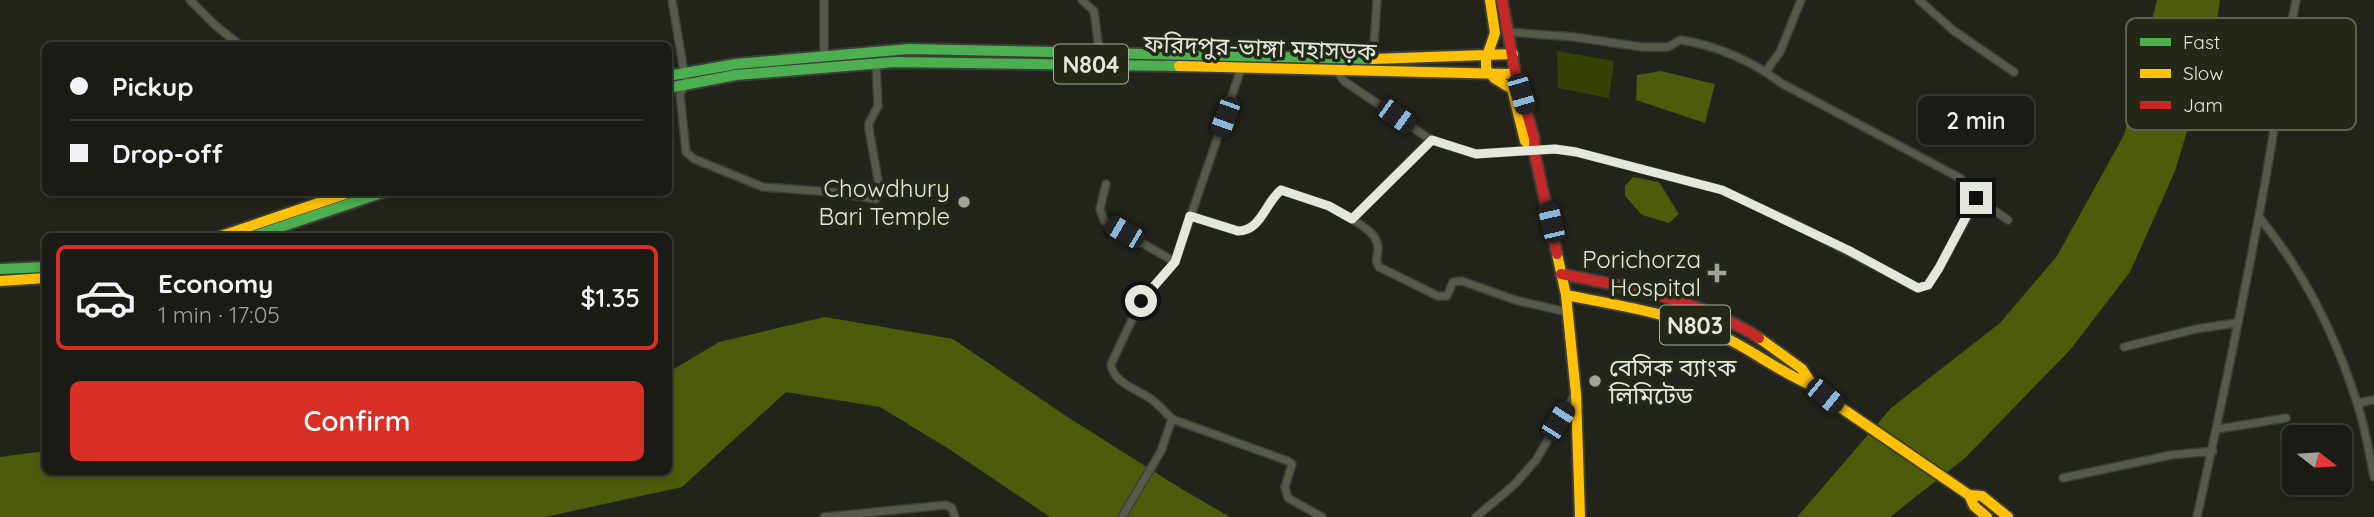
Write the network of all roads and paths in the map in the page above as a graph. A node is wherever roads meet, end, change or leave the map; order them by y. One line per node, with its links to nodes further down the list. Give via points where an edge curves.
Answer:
1 (190, 0): 13 (street)
2 (672, 0): 34 (street)
3 (824, 0): 17 (street)
4 (1082, 0): 20 (street, via 1094,11)
5 (1377, 0): 21 (street)
6 (1489, 0): 18 (main road, via 1495,30)
7 (1502, 0): 12 (main road)
8 (1801, 0): 28 (street, via 1780,52)
9 (1919, 0): 32 (street, via 1954,31)
10 (2296, 0): 11 (street)
11 (2293, 18)
12 (1509, 32): 16 (main road); 28 (street, via 1642,47 1668,47 1680,40)
13 (236, 42)
14 (909, 49): 15 (main road, ফরিদপুর-ভাঙ্গা মহাসড়ক / N804); 17 (main road, ফরিদপুর-ভাঙ্গা মহাসড়ক / N804); 22 (main road)
15 (957, 49): 20 (main road, ফরিদপুর-ভাঙ্গা মহাসড়ক / N804); 24 (main road)
16 (1513, 54): 18 (main road, ফরিদপুর-ভাঙ্গা মহাসড়ক / N804); 31 (main road)
17 (824, 55): 26 (street); 34 (main road, ফরিদপুর-ভাঙ্গা মহাসড়ক / N804, via 736,64)
18 (1485, 57): 19 (main road, ফরিদপুর-ভাঙ্গা মহাসড়ক / N804); 30 (main road)
19 (1404, 58): 21 (main road, ফরিদপুর-ভাঙ্গা মহাসড়ক / N804); 29 (main road)
20 (1101, 59): 23 (main road, ফরিদপুর-ভাঙ্গা মহাসড়ক / N804); 24 (main road, ফরিদপুর-ভাঙ্গা মহাসড়ক / N804)
21 (1373, 60): 23 (main road, ফরিদপুর-ভাঙ্গা মহাসড়ক / N804)
22 (910, 62): 24 (main road, ফরিদপুর-ভাঙ্গা মহাসড়ক / N804); 25 (main road, ফরিদপুর-ভাঙ্গা মহাসড়ক / N804)
23 (1242, 62): 27 (main road, ফরিদপুর-ভাঙ্গা মহাসড়ক / N804); 45 (street)
24 (957, 63)
25 (876, 64): 26 (main road, ফরিদপুর-ভাঙ্গা মহাসড়ক / N804); 39 (street, via 878,106 869,129)
26 (825, 68): 34 (main road, ফরিদপুর-ভাঙ্গা মহাসড়ক / N804)
27 (1337, 71): 29 (main road, ফরিদপুর-ভাঙ্গা মহাসড়ক / N804); 37 (street, via 1344,81)
28 (1766, 71): 43 (street, via 1960,178)
29 (1404, 72): 30 (main road, ফরিদপুর-ভাঙ্গা মহাসড়ক / N804)
30 (1487, 72): 31 (main road, ফরিদপুর-ভাঙ্গা মহাসড়ক / N804); 38 (main road, via 1512,89 1525,141)
31 (1515, 72): 38 (main road)
32 (2014, 72)
33 (672, 76): 34 (main road, ফরিদপুর-ভাঙ্গা মহাসড়ক / N804)
34 (685, 78): 35 (main road, ফরিদপুর-ভাঙ্গা মহাসড়ক / N804); 44 (street, via 680,94 682,122 687,152 694,159 763,187)
35 (672, 86)
36 (2274, 130): 46 (street)
37 (1432, 140): 38 (street, via 1476,154); 47 (street)
38 (1534, 151): 43 (street, via 1576,152 1722,190 1918,288 1928,285 1939,268); 54 (main road)
39 (878, 180)
40 (1106, 184): 51 (street, via 1100,209 1104,221)
41 (340, 196): 49 (main road)
42 (372, 196): 50 (main road)
43 (1976, 198): 48 (street)
44 (876, 199)
45 (1190, 216): 47 (street, via 1247,231 1281,190); 51 (street)
46 (2259, 216): 59 (street); 64 (street, via 2284,247 2322,314)
47 (1352, 219): 58 (street, via 1378,242 1379,267 1438,296 1447,296 1454,282 1462,281)
48 (2008, 220)
49 (239, 233)
50 (263, 233)
51 (1175, 262): 66 (street, via 1141,301 1111,364 1116,378)
52 (42, 267): 53 (main road)
53 (0, 269)
54 (1561, 274): 57 (main road); 61 (main road, N803, via 1620,285 1728,319 1801,369)
55 (42, 278): 56 (main road)
56 (0, 281)
57 (1566, 295): 58 (main road); 61 (main road, N803, via 1688,322)
58 (1567, 312): 62 (main road)
59 (2236, 323): 60 (street); 67 (street)
60 (2124, 347)
61 (1813, 386): 71 (main road, N803)
62 (1576, 394): 76 (street, via 1536,460); 77 (main road)
63 (2374, 400): 64 (street)
64 (2357, 403): 69 (street)
65 (2286, 418): 67 (street)
66 (1172, 419): 74 (street, via 1161,452); 75 (street, via 1288,461 1292,464 1285,487 1288,498)
67 (2218, 429): 68 (street)
68 (2213, 451): 70 (street, via 2171,455); 80 (street)
69 (2374, 477)
70 (2063, 478)
71 (1969, 495): 78 (main road, N803); 79 (main road, N803, via 1982,496)
72 (824, 517): 73 (street, via 946,505)
73 (954, 517)
74 (1122, 517)
75 (1322, 517)
76 (1476, 517)
77 (1580, 517)
78 (1987, 517)
79 (2008, 517)
80 (2197, 517)

